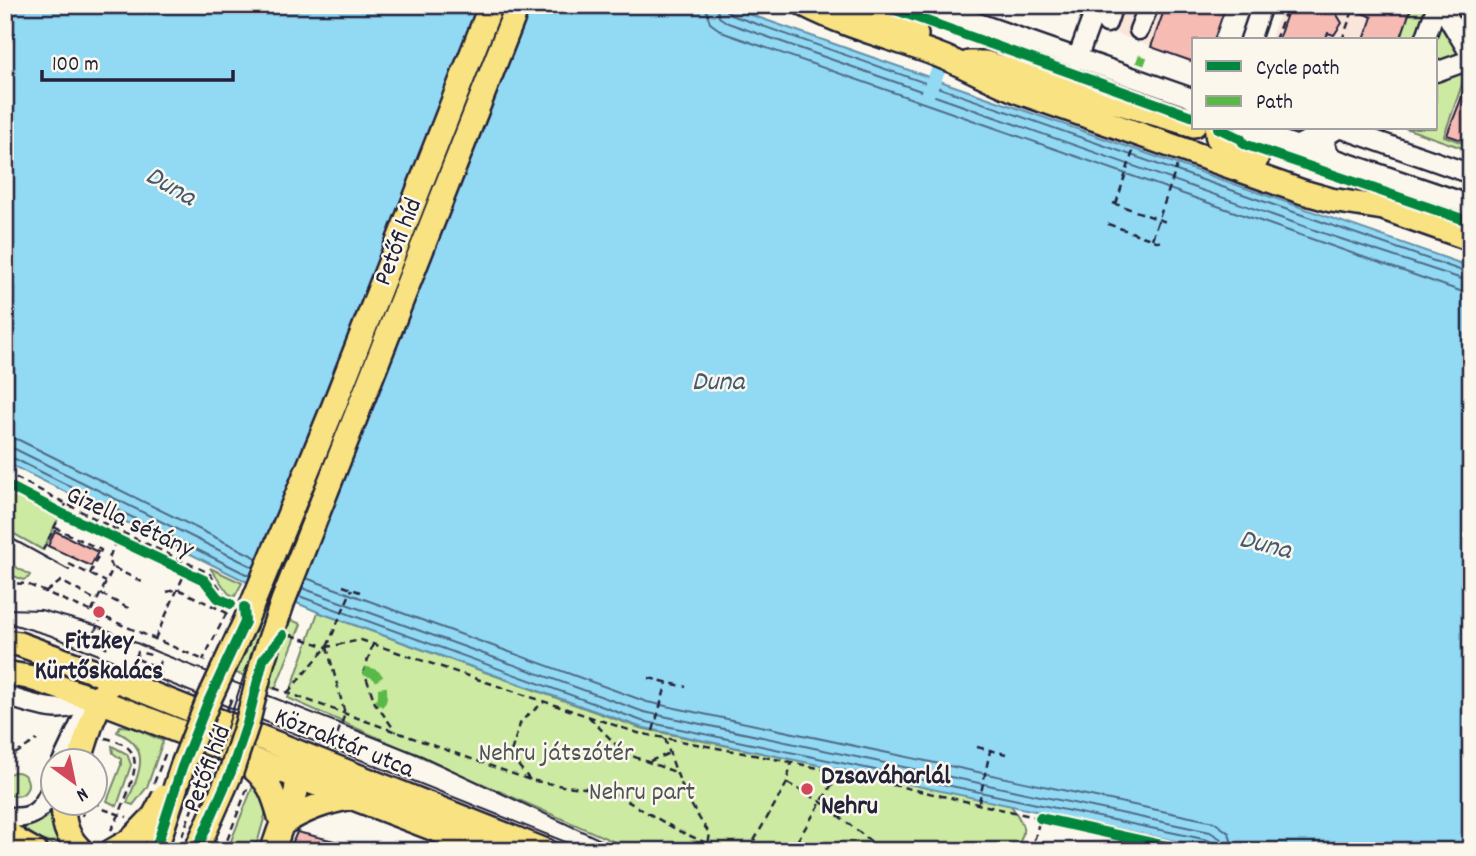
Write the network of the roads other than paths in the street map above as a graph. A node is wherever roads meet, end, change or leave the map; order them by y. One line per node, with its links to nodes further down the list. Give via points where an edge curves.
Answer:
1 (491, 5): 45 (main road, Petőfi híd, bridge, via 333,408)
2 (518, 5): 55 (main road, Petőfi híd, bridge, via 283,600 231,772)
3 (805, 5): 17 (main road, via 845,25)
4 (852, 5): 17 (main road, via 932,43)
5 (927, 5): 16 (street)
6 (1097, 5): 16 (street)
7 (1113, 5): 11 (street)
8 (1149, 5): 12 (street)
9 (1440, 5): 14 (street); 15 (street)
10 (1260, 11): 13 (street)
11 (1107, 23)
12 (1139, 30)
13 (1251, 38)
14 (1426, 38)
15 (1470, 58): 18 (street)
16 (1077, 59): 19 (street)
17 (958, 63): 20 (main road, via 985,63); 30 (main road, via 993,83 1303,192)
18 (1438, 71)
19 (1192, 98)
20 (1192, 124)
21 (1217, 130): 30 (main road, via 1221,145 1231,151)
22 (1251, 130): 26 (street)
23 (1313, 130): 26 (street, via 1310,139)
24 (1337, 130): 27 (street, via 1325,139)
25 (1347, 130): 28 (street)
26 (1298, 145): 27 (street)
27 (1331, 156): 29 (street)
28 (1471, 174)
29 (1471, 205)
30 (1383, 208): 31 (main road)
31 (1471, 239)
32 (5, 642): 34 (main road, Közraktár utca)
33 (5, 673): 36 (main road, Közraktár utca)
34 (121, 675): 36 (main road); 39 (main road, Közraktár utca)
35 (5, 695): 37 (street)
36 (97, 700): 37 (street, via 75,709); 38 (main road, Közraktár utca); 41 (main road)
37 (51, 709): 40 (street)
38 (133, 714): 42 (main road, via 109,725); 43 (main road, Közraktár utca)
39 (282, 745): 44 (main road, Közraktár utca); 46 (main road)
40 (75, 748)
41 (78, 748)
42 (81, 748)
43 (232, 752): 46 (main road, Közraktár utca); 51 (main road, via 268,782)
44 (328, 758): 46 (main road); 54 (main road, Közraktár utca)
45 (182, 767): 53 (main road, bridge, via 154,816); 59 (main road, bridge)
46 (298, 776): 47 (main road, Közraktár utca); 51 (main road, via 296,799)
47 (354, 797): 51 (main road, via 299,812); 60 (main road, Közraktár utca)
48 (38, 810): 49 (street, via 19,819)
49 (5, 816)
50 (63, 818): 58 (main road, via 71,839)
51 (282, 824): 56 (main road)
52 (5, 831): 57 (main road)
53 (120, 836)
54 (519, 844): 61 (main road, Közraktár utca)
55 (188, 846)
56 (264, 847)
57 (35, 851)
58 (82, 851)
59 (155, 851)
60 (492, 851)
61 (546, 851)

